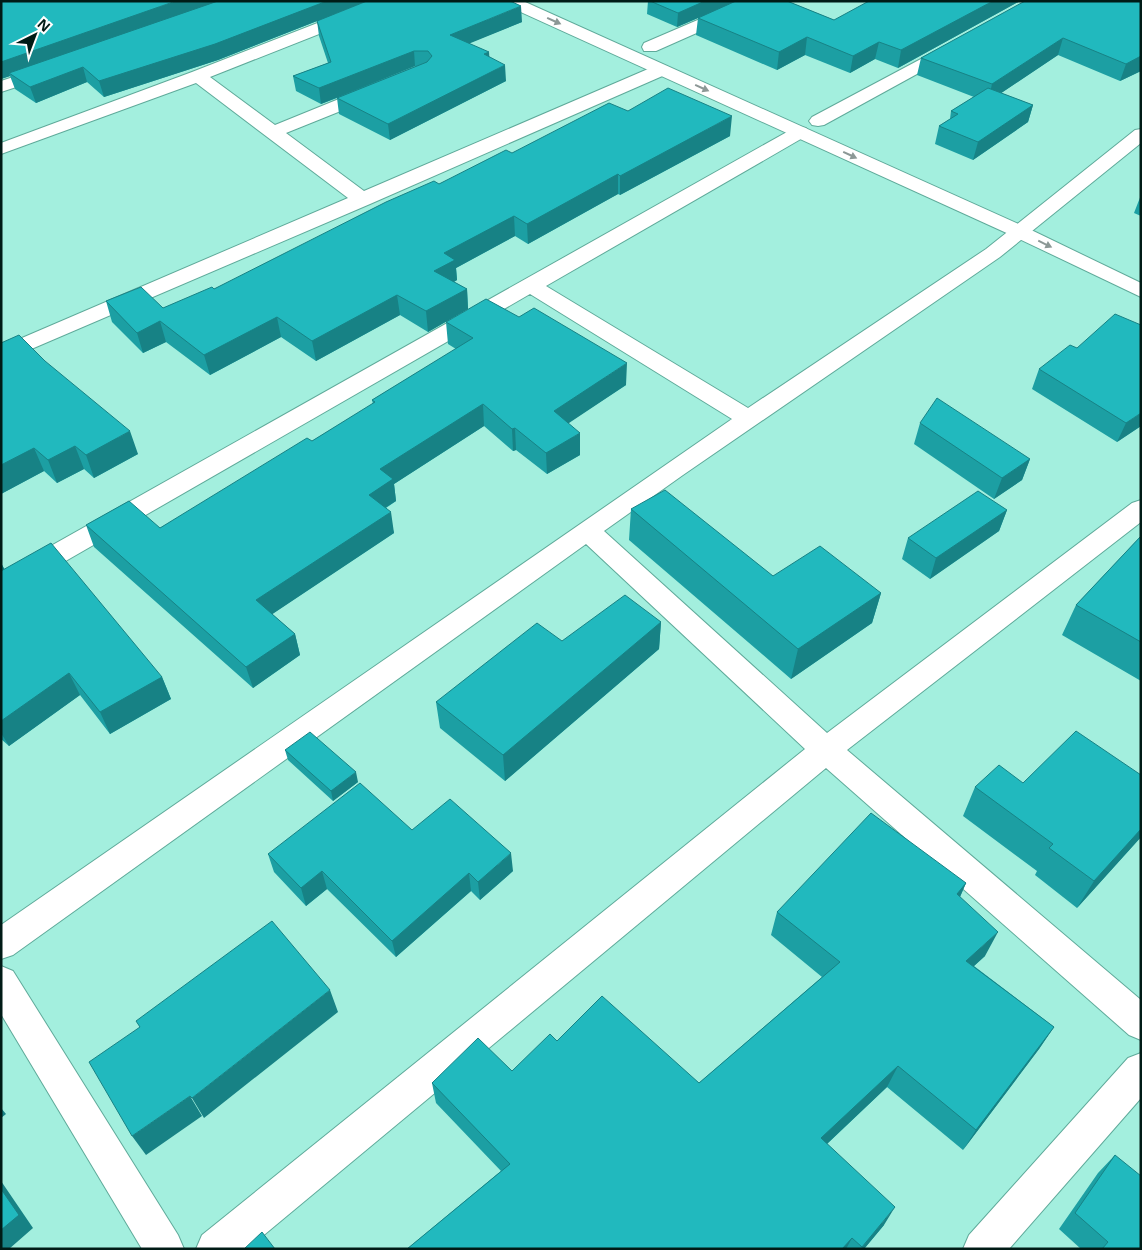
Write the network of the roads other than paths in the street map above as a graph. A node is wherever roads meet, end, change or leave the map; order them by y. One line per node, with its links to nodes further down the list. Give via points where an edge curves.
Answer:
1 (389, 1): 9 (street)
2 (509, 1): 8 (street, one-way to 8)
3 (545, 1): 6 (street)
4 (756, 1): 6 (street)
5 (966, 40): 13 (street)
6 (650, 47): 12 (street)
7 (58, 67): 11 (street)
8 (662, 70): 13 (street, one-way to 13); 18 (street)
9 (198, 76): 15 (street); 17 (street)
10 (387, 86): 15 (street)
11 (1, 87)
12 (773, 101)
13 (806, 122): 14 (street); 19 (street, one-way to 19); 20 (street)
14 (836, 129)
15 (273, 132): 18 (street)
16 (1141, 134): 19 (street)
17 (1, 149)
18 (363, 200): 22 (street)
19 (1030, 222): 21 (street, one-way to 21); 23 (street, via 993,253)
20 (530, 286): 23 (street); 26 (street)
21 (1141, 290)
22 (1, 355)
23 (748, 418): 25 (street)
24 (1141, 509): 27 (street)
25 (587, 530): 27 (street); 28 (street)
26 (1, 586)
27 (826, 750): 30 (street); 33 (street)
28 (1, 944)
29 (1, 982): 32 (street)
30 (1141, 1023)
31 (1141, 1071): 34 (street)
32 (164, 1249)
33 (216, 1249)
34 (983, 1249)

